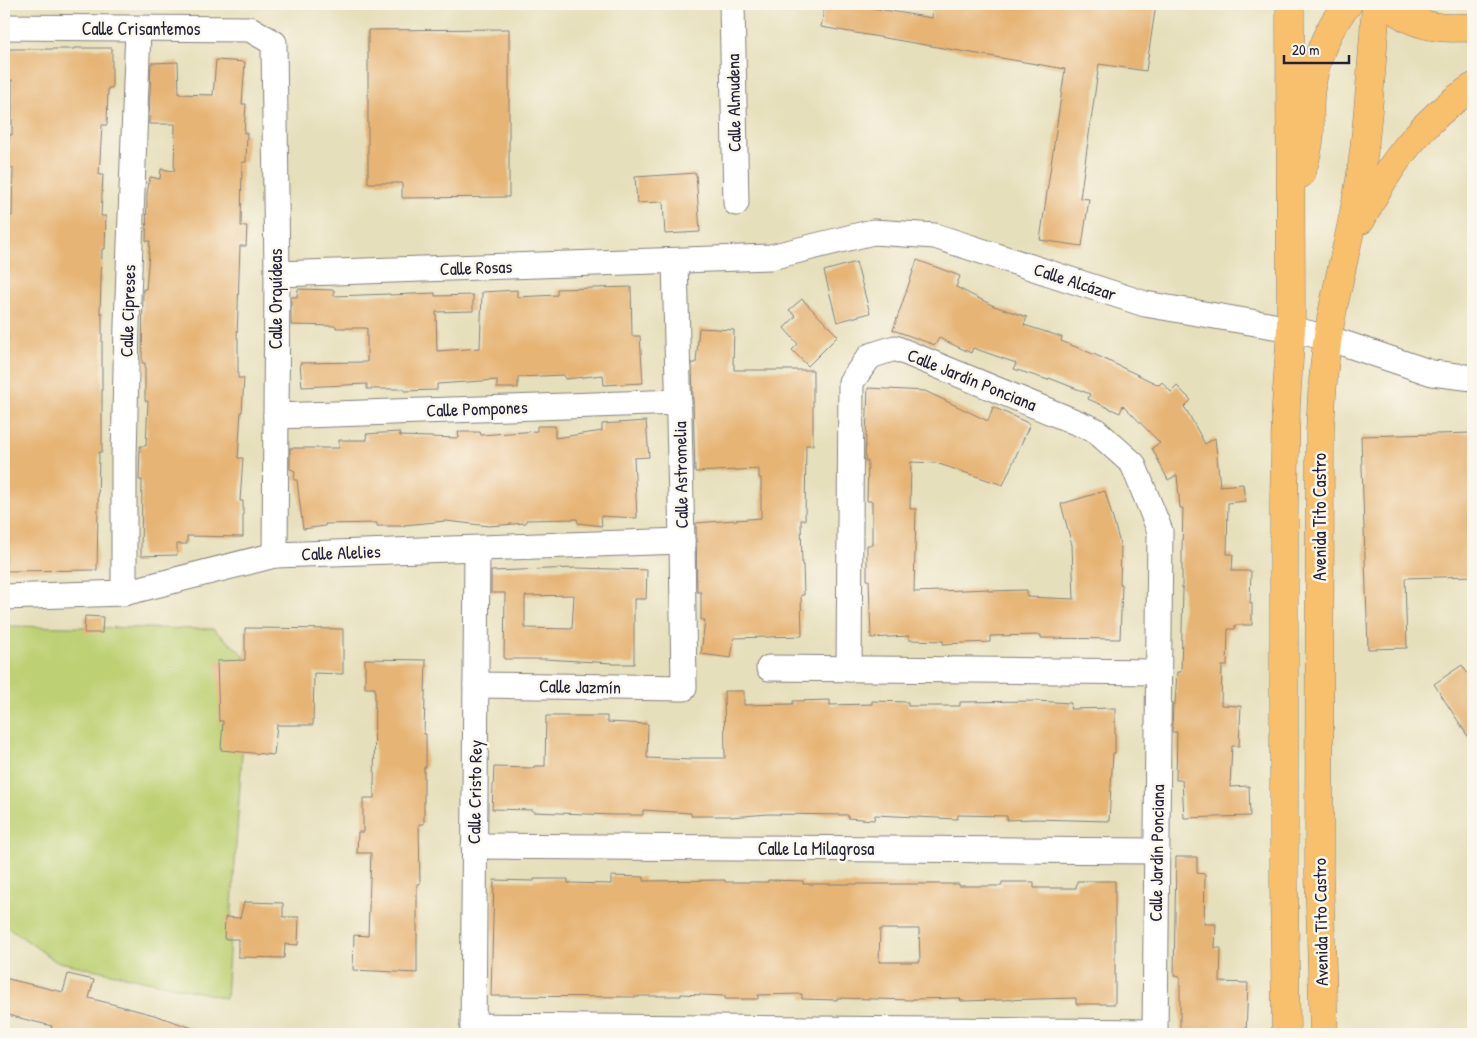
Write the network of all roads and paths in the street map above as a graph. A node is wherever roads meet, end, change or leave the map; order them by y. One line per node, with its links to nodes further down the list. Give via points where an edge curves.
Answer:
1 (732, 4): 11 (street, Calle Almudena)
2 (1290, 4): 12 (main road, Avenida Tito Castro)
3 (1348, 4): 12 (main road, via 1329,31 1311,84 1310,135)
4 (1376, 4): 13 (main road, Avenida Tito Castro, via 1361,173)
5 (1389, 4): 7 (main road, via 1406,17 1427,24)
6 (4, 28): 8 (street, Calle Crisantemos)
7 (1473, 28)
8 (138, 29): 9 (street, Calle Crisantemos, via 250,29); 24 (street, Calle Cipreses, via 127,334)
9 (274, 43): 15 (street, Calle Orquídeas)
10 (1473, 87): 13 (main road, via 1435,116 1393,164)
11 (736, 203)
12 (1291, 211): 16 (main road, Avenida Tito Castro)
13 (1346, 250): 17 (main road, Avenida Tito Castro)
14 (675, 261): 15 (street, Calle Rosas); 16 (street, Calle Alcázar, via 771,257 873,232 935,236 1145,304); 19 (street, Calle Astromelia)
15 (277, 274): 20 (street, Calle Orquídeas)
16 (1291, 329): 17 (street, Calle Alcázar); 35 (main road, Avenida Tito Castro, via 1284,500)
17 (1328, 338): 18 (street, Calle Alcázar, via 1432,373); 36 (main road, Avenida Tito Castro, via 1320,431 1319,873)
18 (1473, 378)
19 (679, 402): 20 (street, Calle Pompones); 21 (street, Calle Astromelia)
20 (276, 416): 23 (street, Calle Orquídeas)
21 (682, 541): 22 (street, Calle Alelies); 30 (street, Calle Astromelia)
22 (477, 549): 23 (street, Calle Alelies); 29 (street, Calle Cristo Rey)
23 (275, 555): 24 (street, Calle Alelies)
24 (124, 593): 25 (street, Calle Alelies)
25 (4, 598)
26 (768, 668): 27 (street)
27 (849, 669): 28 (street); 28 (street, Calle Jardín Ponciana, via 851,382 870,356 895,348 1095,430 1134,464 1160,531)
28 (1159, 672): 32 (street, Calle Jardín Ponciana)
29 (476, 686): 30 (street, Calle Jazmín); 31 (street, Calle Cristo Rey)
30 (684, 688)
31 (474, 846): 32 (street, Calle La Milagrosa); 33 (street, Calle Cristo Rey)
32 (1157, 851): 34 (street, Calle Jardín Ponciana)
33 (473, 1030): 34 (street)
34 (1155, 1033)
35 (1286, 1034)
36 (1324, 1034)

